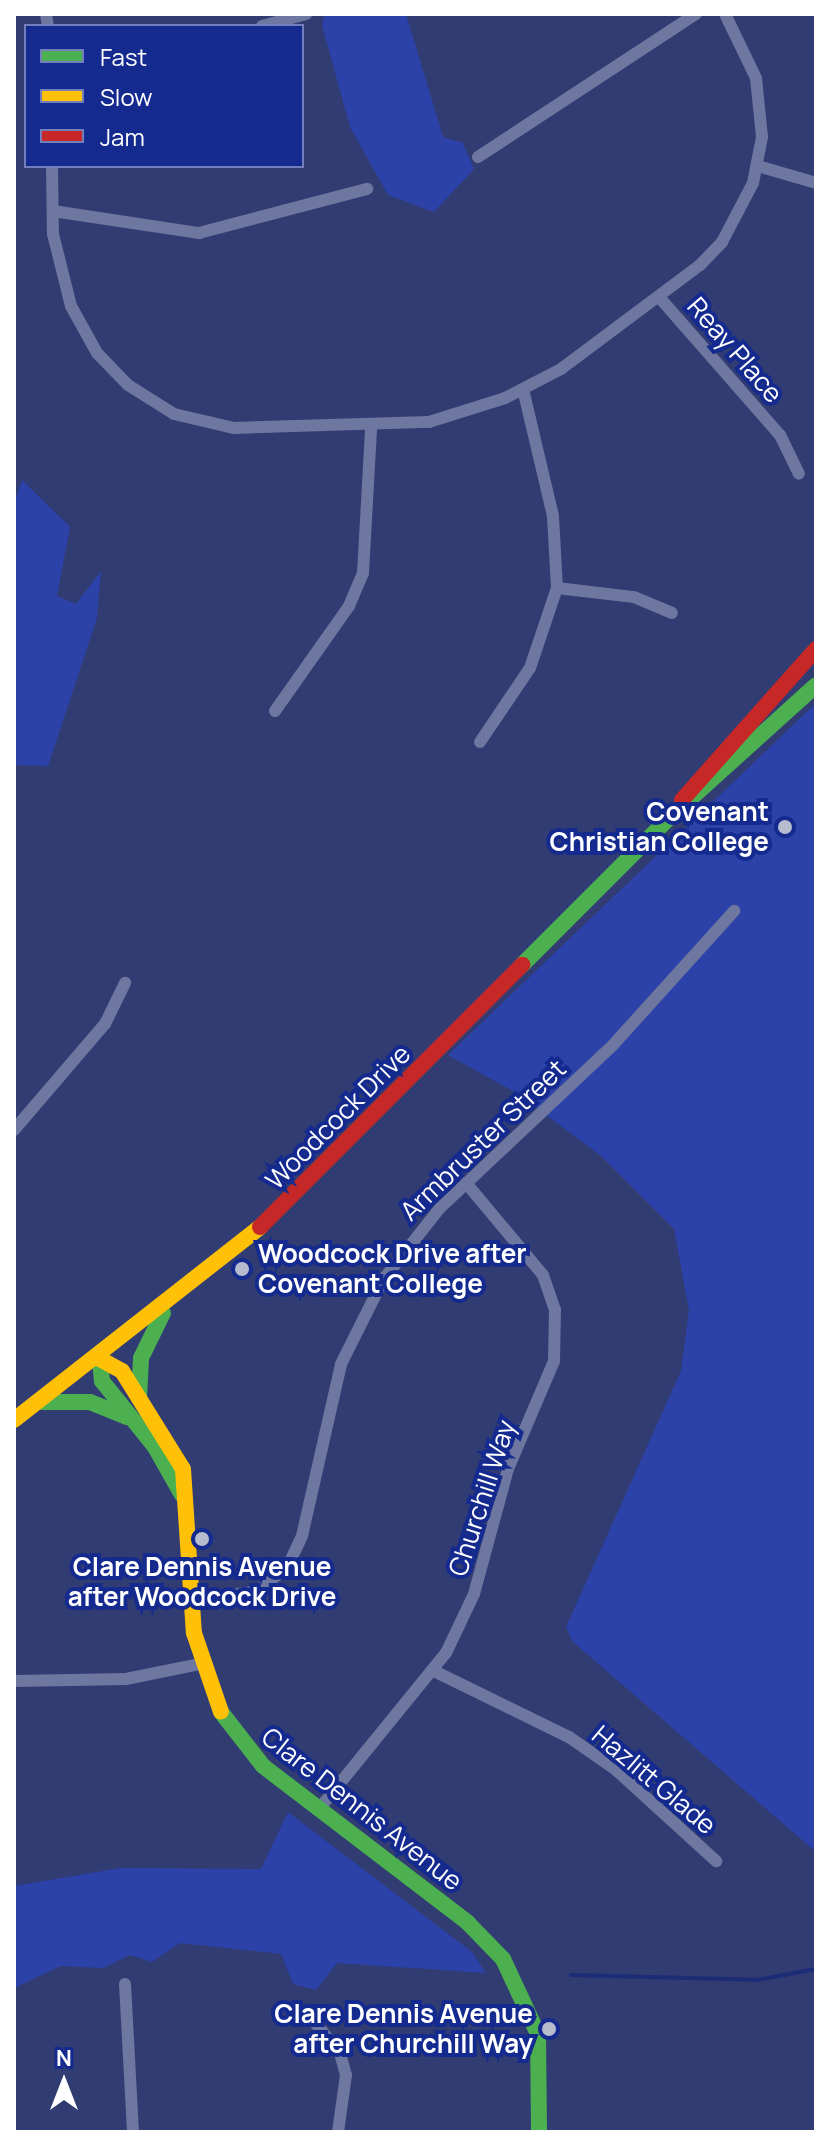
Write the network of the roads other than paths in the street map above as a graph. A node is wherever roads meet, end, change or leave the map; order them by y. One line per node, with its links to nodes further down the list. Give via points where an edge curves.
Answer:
1 (306, 14): 4 (street)
2 (696, 14): 5 (street)
3 (725, 14): 6 (street, via 756,78)
4 (269, 24)
5 (478, 157)
6 (758, 166): 8 (street); 11 (street, via 722,242)
7 (52, 168): 10 (street)
8 (816, 183)
9 (367, 189): 10 (street, via 199,233)
10 (53, 211): 13 (street, via 71,306 97,353 128,385 174,414 234,428)
11 (659, 297): 12 (street); 14 (street, Reay Place, via 780,435)
12 (523, 389): 13 (street, via 429,422); 15 (street, via 553,516)
13 (371, 428): 19 (street, via 363,573 349,606)
14 (799, 474)
15 (557, 588): 16 (street, via 634,597); 20 (street, via 530,668)
16 (672, 613)
17 (816, 649): 21 (main road, Woodcock Drive)
18 (816, 685): 21 (main road, Woodcock Drive)
19 (275, 711)
20 (480, 742)
21 (669, 818): 26 (main road, Woodcock Drive, via 350,1141)
22 (734, 911): 25 (street, Armbruster Street, via 604,1055)
23 (125, 983): 24 (street, via 105,1024)
24 (14, 1130)
25 (466, 1183): 33 (street, Armbruster Street, via 409,1242 360,1320 327,1411 302,1536 288,1566 258,1591); 35 (street, Churchill Way, via 543,1275 557,1336 551,1373 508,1469 474,1594)
26 (170, 1304): 27 (main road, Woodcock Drive); 28 (main road, via 141,1358)
27 (100, 1359): 28 (main road, Clare Dennis Avenue, via 122,1371); 29 (main road, Woodcock Drive); 31 (main road, Clare Dennis Avenue, via 102,1381)
28 (139, 1398): 32 (main road, Clare Dennis Avenue, via 183,1469)
29 (40, 1403): 30 (main road, Woodcock Drive); 31 (main road, via 90,1402)
30 (14, 1420)
31 (135, 1421): 32 (main road, Clare Dennis Avenue)
32 (186, 1504): 33 (main road, Clare Dennis Avenue)
33 (193, 1601): 34 (main road, Clare Dennis Avenue)
34 (200, 1664): 36 (street, via 126,1679); 37 (main road, Clare Dennis Avenue, via 240,1742)
35 (434, 1671): 37 (street, Churchill Way); 38 (street, Hazlitt Glade, via 569,1737 615,1769)
36 (14, 1681)
37 (319, 1809): 43 (main road, Clare Dennis Avenue, via 468,1923 503,1959 538,2034)
38 (716, 1861)
39 (125, 1984): 41 (street)
40 (307, 2013): 42 (street, via 340,2053 346,2075)
41 (133, 2132)
42 (338, 2132)
43 (539, 2132)

